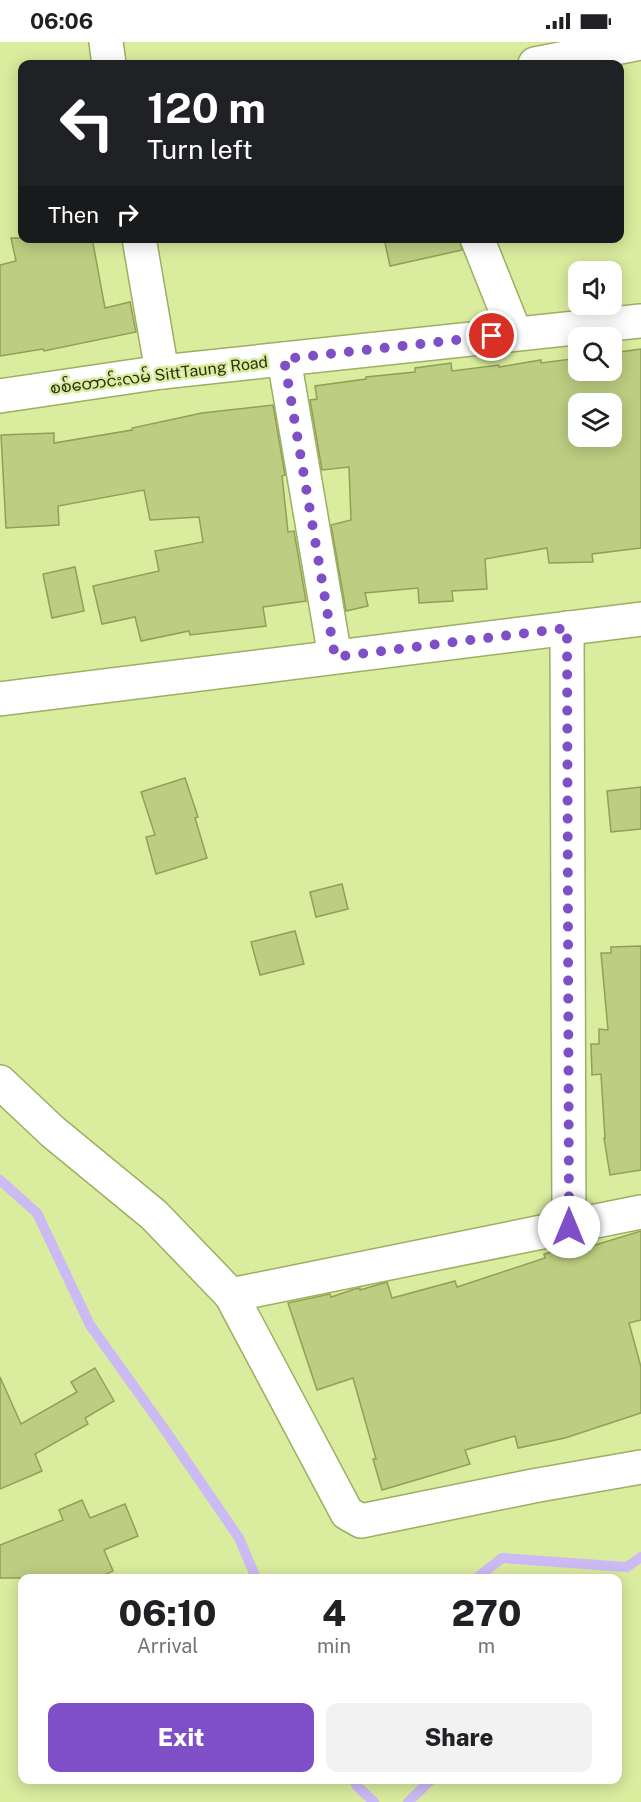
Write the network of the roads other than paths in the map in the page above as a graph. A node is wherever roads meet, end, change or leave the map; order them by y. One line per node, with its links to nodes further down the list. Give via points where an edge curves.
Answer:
1 (106, 42): 3 (street)
2 (641, 43): 4 (street)
3 (108, 60)
4 (555, 60)
5 (140, 243): 10 (street)
6 (479, 243): 8 (street)
7 (641, 321): 8 (street, စစ်တောင်းလမ် SittTaung Road)
8 (514, 333): 9 (street, စစ်တောင်းလမ် SittTaung Road)
9 (284, 359): 10 (street, စစ်တောင်းလမ် SittTaung Road); 14 (street)
10 (162, 372): 11 (street, စစ်တောင်းလမ် SittTaung Road)
11 (0, 396)
12 (641, 619): 13 (street)
13 (567, 628): 14 (street); 18 (street)
14 (335, 657): 15 (street)
15 (0, 699)
16 (0, 1082): 19 (street, via 53,1132 154,1215)
17 (641, 1212): 18 (street)
18 (569, 1227): 19 (street)
19 (231, 1295): 20 (street, via 347,1513 361,1521)
20 (641, 1467)

